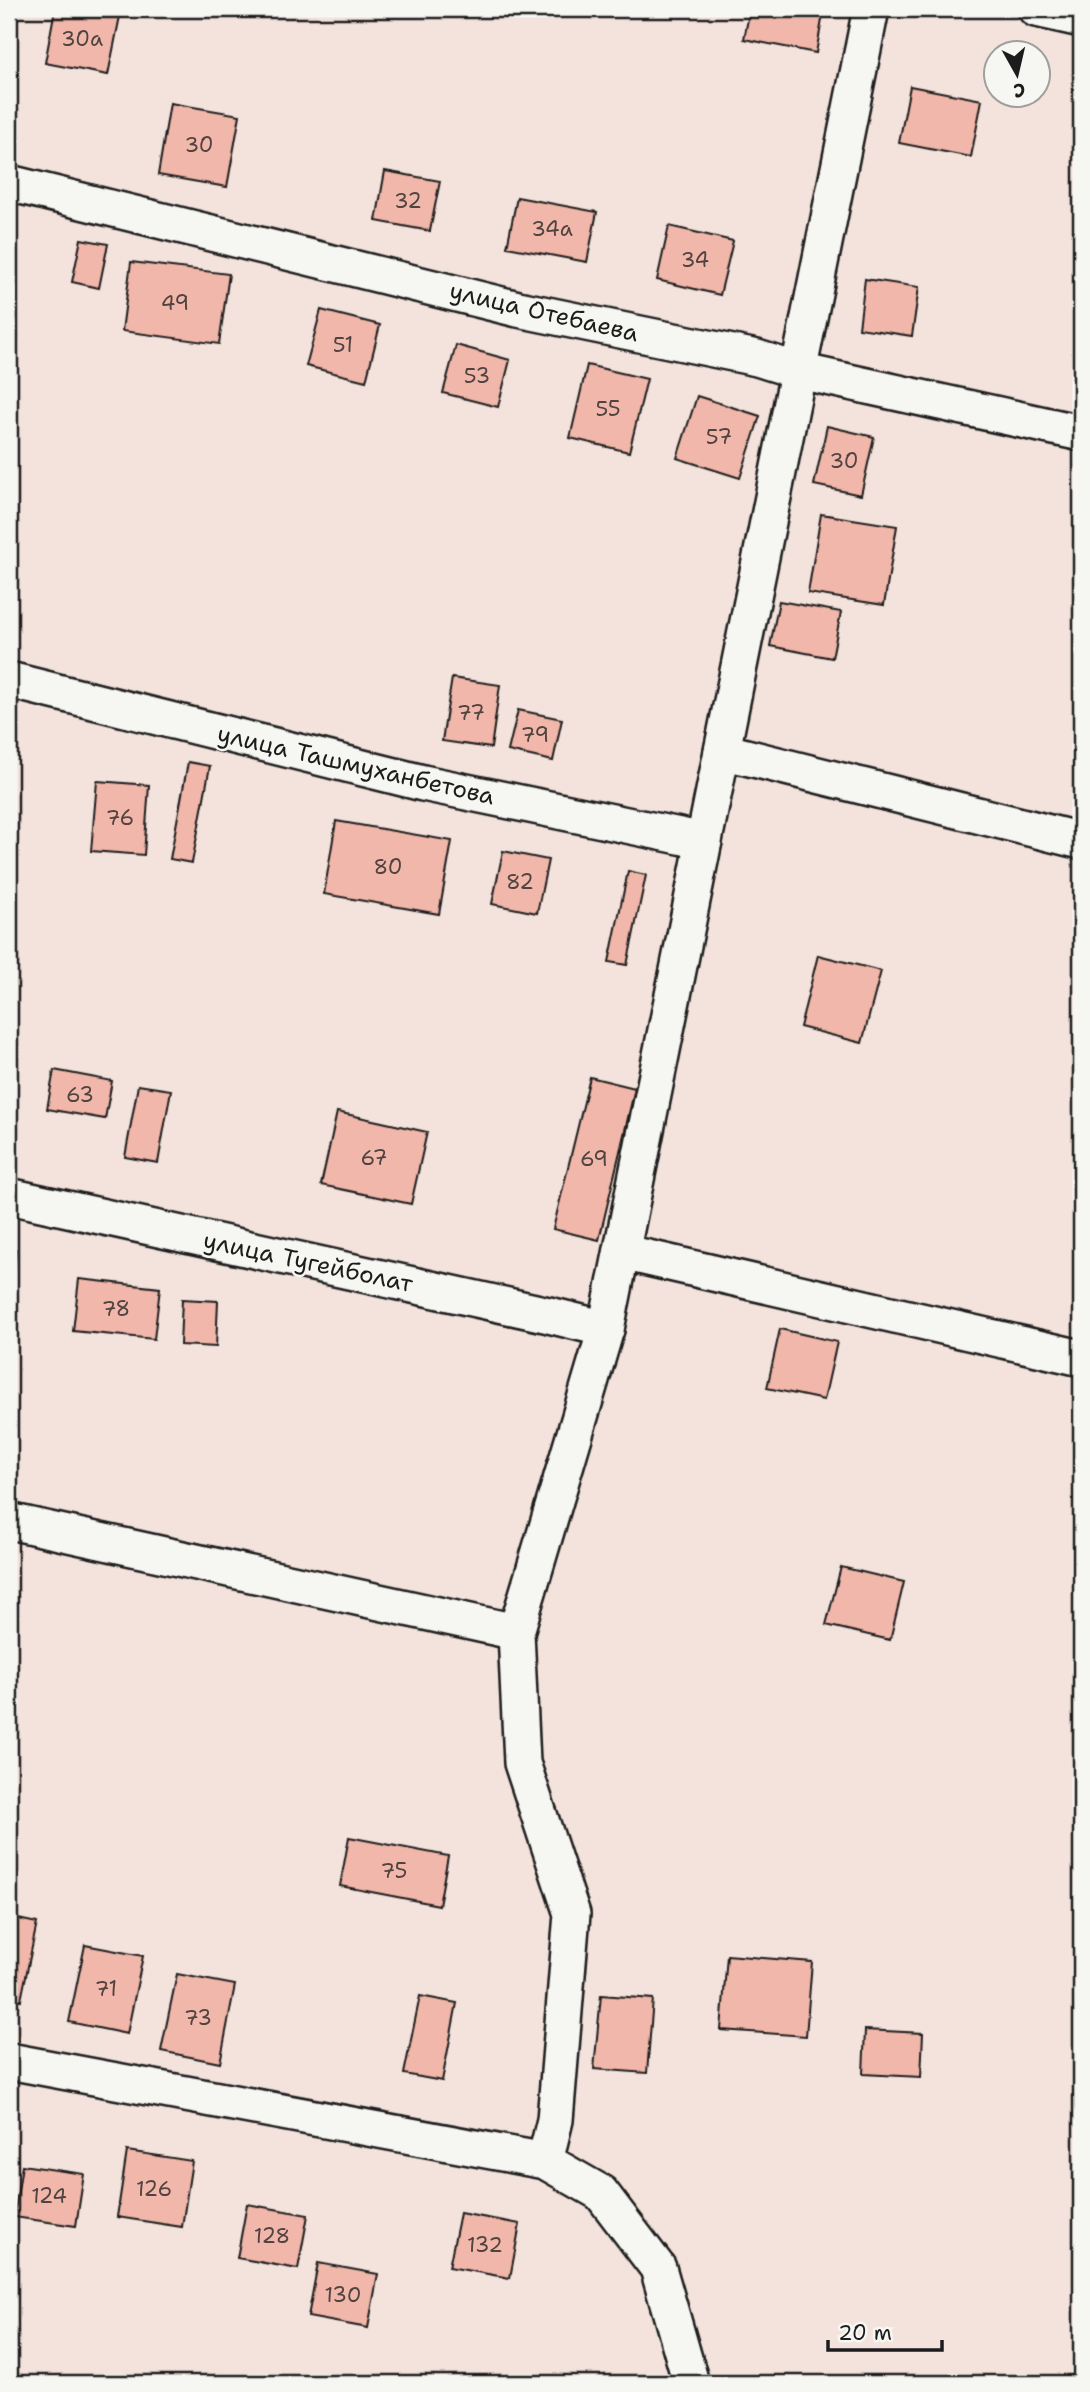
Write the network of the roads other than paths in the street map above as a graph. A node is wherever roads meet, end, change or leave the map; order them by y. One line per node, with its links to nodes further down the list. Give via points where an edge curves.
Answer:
1 (872, 9): 5 (street)
2 (1036, 9): 3 (street)
3 (1081, 19)
4 (9, 183): 5 (street, улица Отебаева, via 518,309 757,358)
5 (799, 371): 6 (street, улица Отебаева); 8 (street)
6 (1081, 433)
7 (9, 680): 9 (street, улица Ташмуханбетова, via 424,783)
8 (722, 751): 9 (street); 10 (street)
9 (704, 841): 12 (street)
10 (1081, 841)
11 (9, 1196): 13 (street, улица Тугейболат)
12 (622, 1252): 13 (street); 14 (street)
13 (606, 1329): 16 (street)
14 (1081, 1358)
15 (9, 1521): 16 (street)
16 (516, 1632): 18 (street, via 522,1763 572,1914 555,2120)
17 (9, 2061): 18 (street)
18 (545, 2161): 19 (street, via 601,2193 658,2268)
19 (691, 2383)

